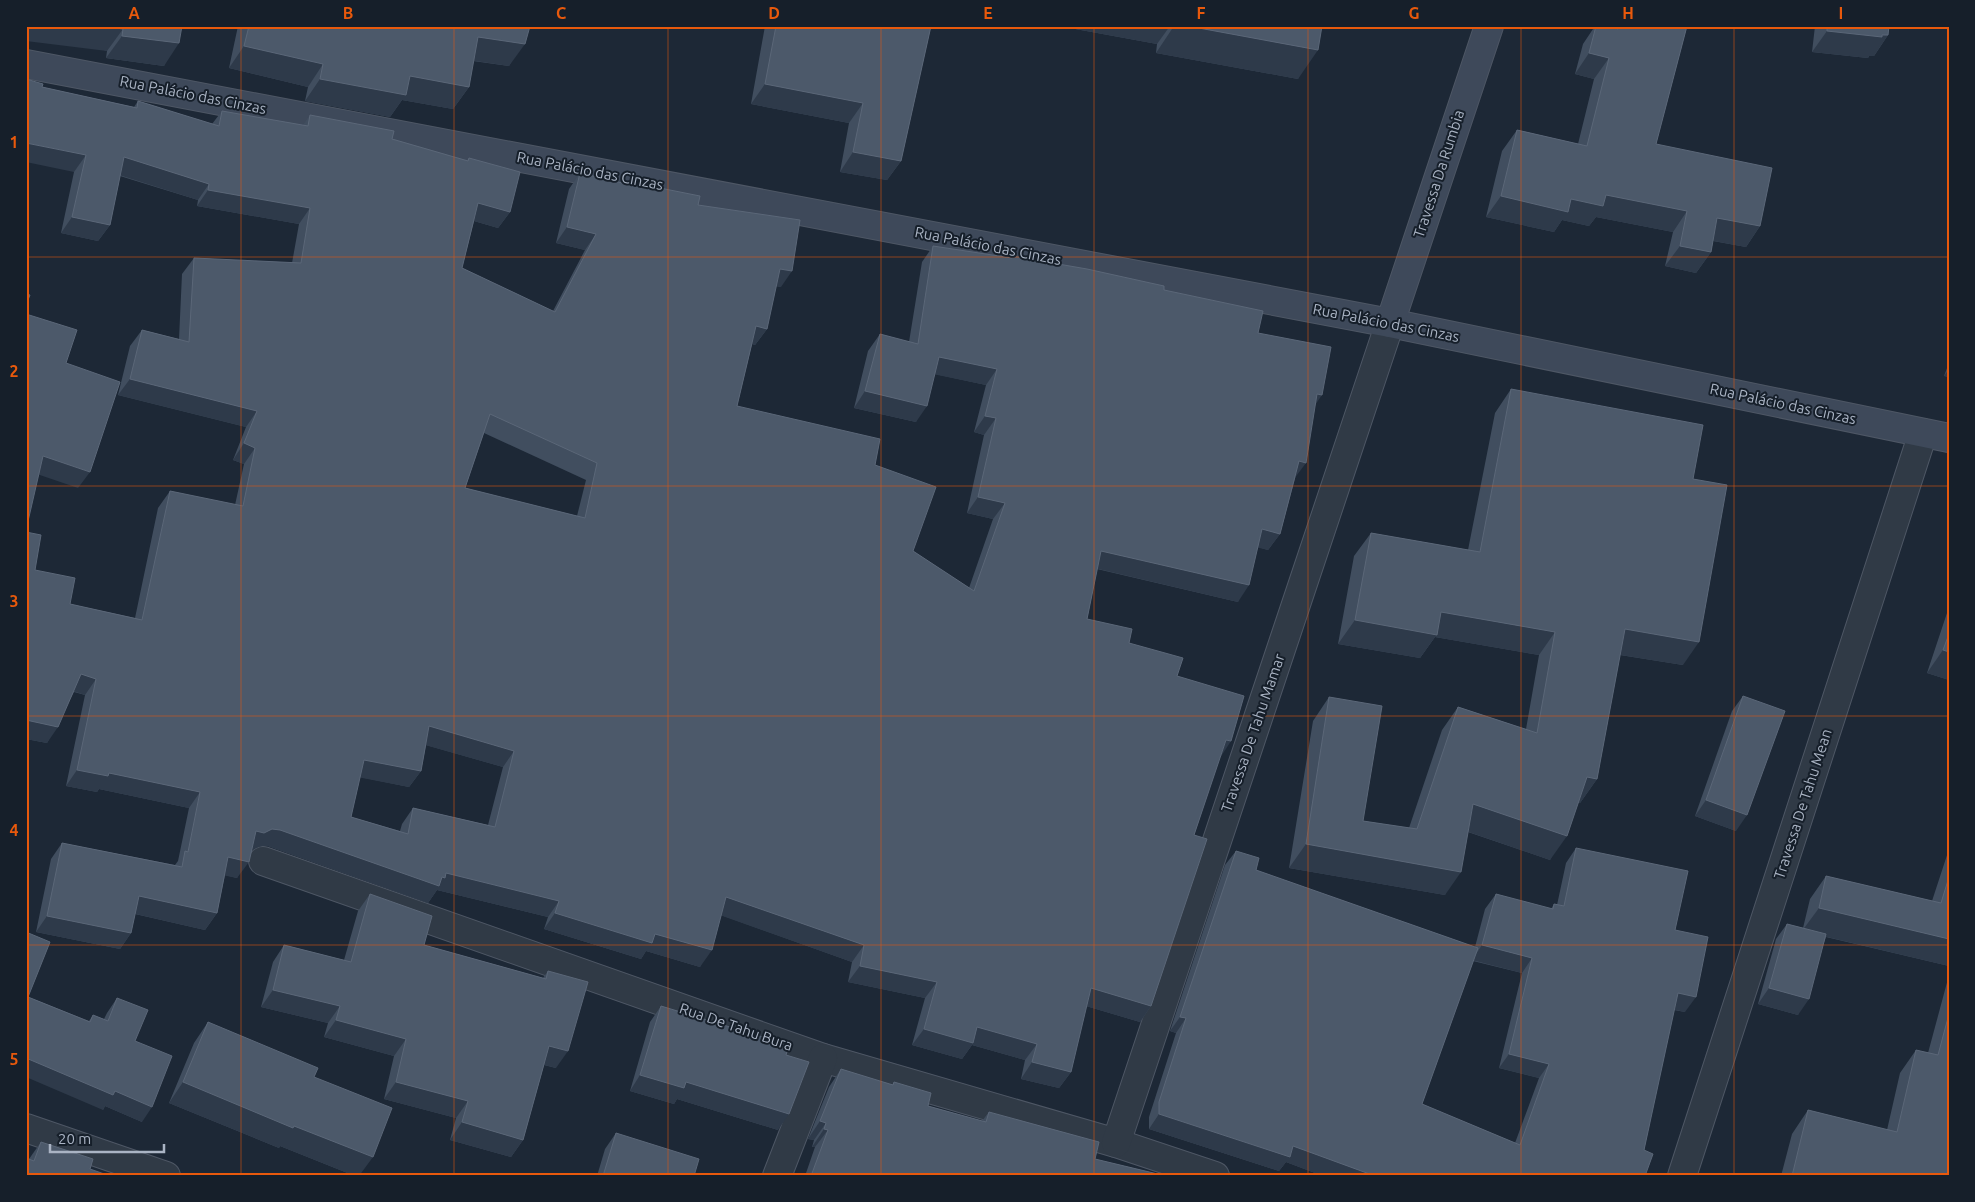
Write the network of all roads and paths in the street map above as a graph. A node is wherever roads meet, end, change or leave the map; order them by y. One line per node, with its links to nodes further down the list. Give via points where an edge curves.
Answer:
1 (1488, 26): 3 (street, Travessa Da Rumbia)
2 (26, 64): 3 (street, Rua Palácio das Cinzas)
3 (1390, 323): 4 (street, Rua Palácio das Cinzas); 8 (street, Travessa De Tahu Mamar)
4 (1936, 435): 12 (street, Travessa De Tahu Mean)
5 (263, 861): 6 (street, Rua De Tahu Bura)
6 (823, 1058): 8 (street, Rua De Tahu Bura); 10 (street)
7 (26, 1128): 9 (street)
8 (1116, 1143): 11 (street, Rua De Tahu Bura)
9 (166, 1176)
10 (777, 1176)
11 (1215, 1176)
12 (1682, 1176)

